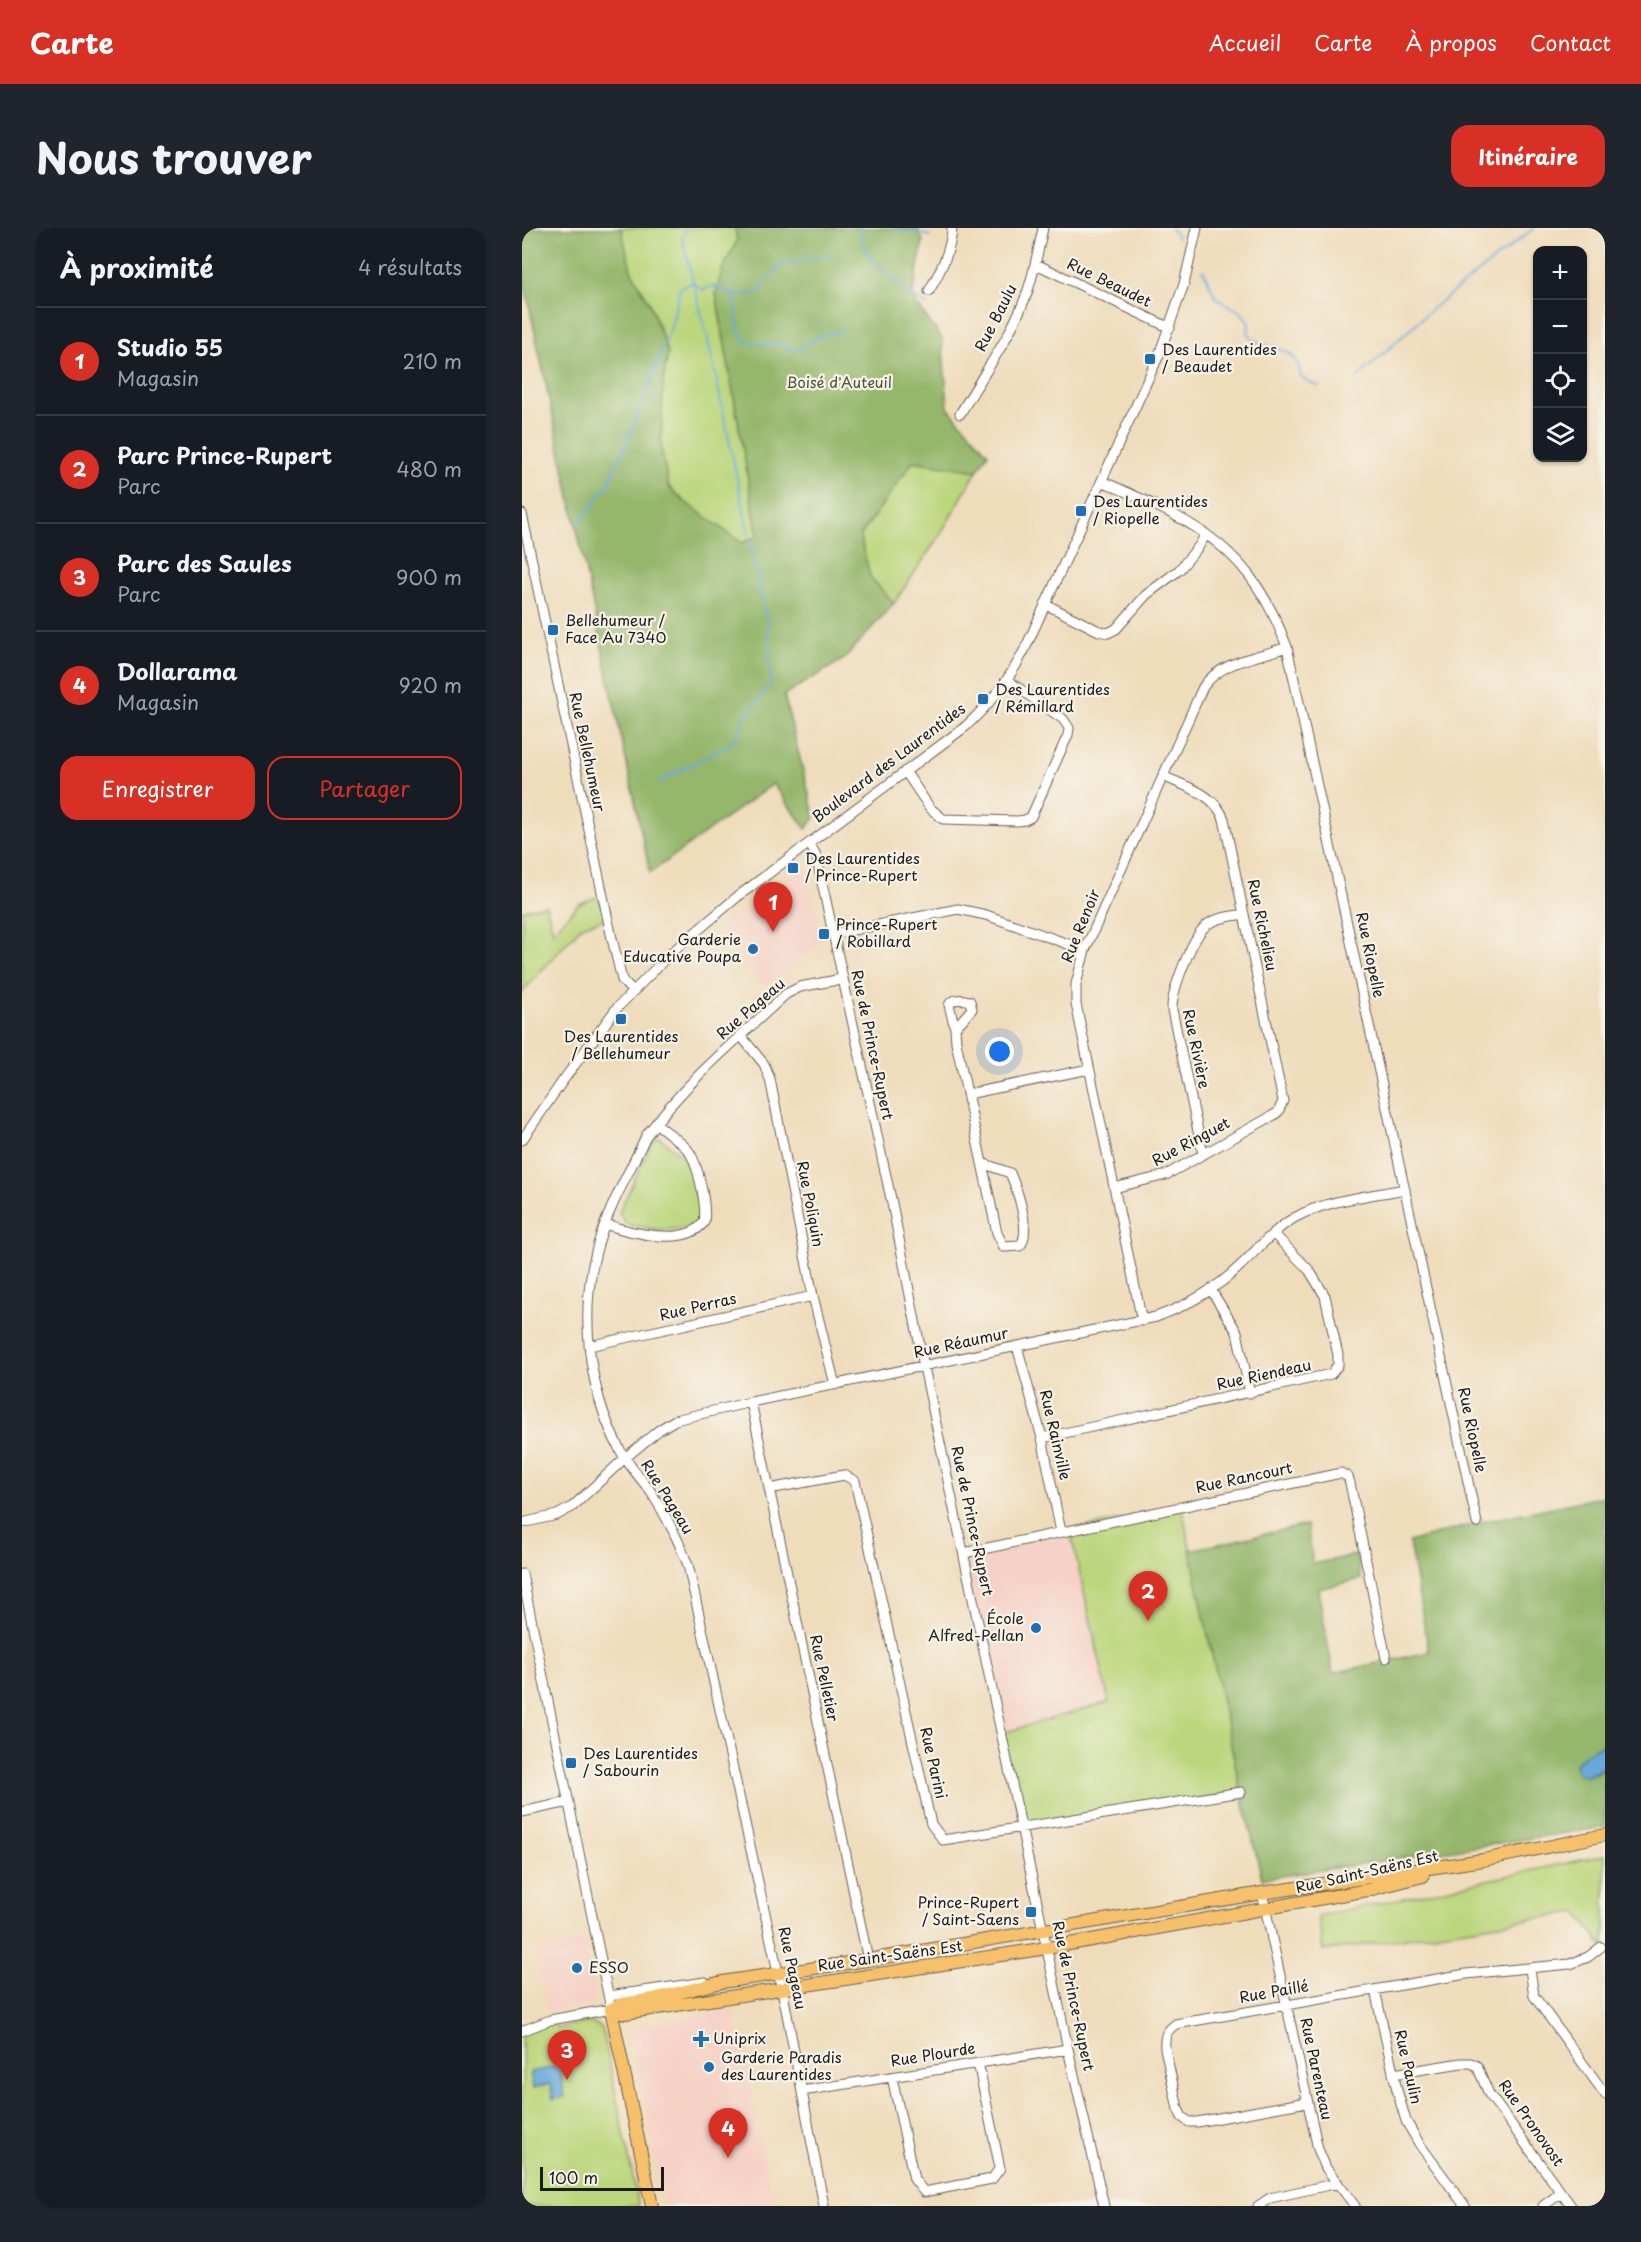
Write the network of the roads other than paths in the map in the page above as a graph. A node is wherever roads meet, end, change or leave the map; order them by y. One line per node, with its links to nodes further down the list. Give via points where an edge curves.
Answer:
1 (952, 228): 5 (street, via 949,248)
2 (1043, 228): 4 (street, Rue Baulu)
3 (1197, 228): 6 (street, Boulevard des Laurentides)
4 (1036, 264): 6 (street, Rue Beaudet); 7 (street, Rue Baulu, via 1026,297 1008,333)
5 (929, 291)
6 (1170, 328): 8 (street, Boulevard des Laurentides)
7 (960, 414)
8 (1102, 481): 10 (street, Rue Riopelle); 11 (street, Boulevard des Laurentides)
9 (522, 514): 21 (street, Rue Bellehumeur, via 611,934 622,980)
10 (1206, 534): 11 (street, via 1179,570 1146,595 1108,633); 12 (street, Rue Riopelle, via 1248,572 1274,613)
11 (1045, 604): 13 (street, Boulevard des Laurentides)
12 (1287, 647): 15 (street, Rue Renoir, via 1224,667 1209,678); 32 (street, Rue Riopelle)
13 (1007, 680): 14 (street, Boulevard des Laurentides, via 972,720); 14 (street, via 1063,718 1069,728 1031,817 1018,821 943,819 930,808)
14 (905, 771): 16 (street, Boulevard des Laurentides)
15 (1163, 776): 17 (street, Rue Richelieu, via 1208,797 1220,810); 19 (street, Rue Renoir)
16 (809, 843): 18 (street, Rue de Prince-Rupert, via 816,855); 21 (street, Boulevard des Laurentides, via 705,923)
17 (1244, 914): 26 (street, Rue Richelieu, via 1283,1094); 29 (street, Rue Rivière, via 1212,921 1200,931 1173,994 1172,1010)
18 (832, 934): 19 (street, via 958,909); 20 (street, Rue de Prince-Rupert)
19 (1086, 950): 24 (street, Rue Renoir, via 1075,992)
20 (842, 979): 23 (street, Rue Pageau, via 800,987 786,994); 40 (street, Rue de Prince-Rupert)
21 (632, 992): 28 (street, Boulevard des Laurentides)
22 (955, 1028): 25 (street)
23 (741, 1036): 27 (street, Rue Pageau); 36 (street, Rue Poliquin, via 764,1064 770,1079)
24 (1089, 1069): 25 (street); 31 (street, Rue Renoir)
25 (968, 1094): 30 (street)
26 (1278, 1112): 29 (street, Rue Ringuet)
27 (656, 1123): 33 (street, Rue Pageau, via 646,1136); 33 (street, via 689,1151 697,1171 704,1222 693,1233 666,1236 633,1234)
28 (523, 1137)
29 (1203, 1154): 31 (street, Rue Ringuet, via 1158,1178)
30 (982, 1163): 30 (street, via 1000,1243 1004,1247 1020,1246 1025,1233 1010,1173)
31 (1114, 1188): 37 (street, Rue Renoir)
32 (1405, 1189): 34 (street, Rue Réaumur, via 1313,1210); 48 (street, Rue Riopelle)
33 (605, 1224): 38 (street, Rue Pageau, via 589,1288)
34 (1273, 1233): 35 (street, Rue Réaumur); 42 (street, Rue Riendeau, via 1321,1287 1338,1365 1331,1374 1320,1378)
35 (1211, 1290): 37 (street, Rue Réaumur); 42 (street, via 1237,1332)
36 (813, 1296): 38 (street, Rue Perras); 41 (street, Rue Poliquin)
37 (1142, 1321): 39 (street, Rue Réaumur)
38 (589, 1346): 45 (street, Rue Pageau, via 596,1390 608,1425)
39 (1017, 1346): 40 (street, Rue Réaumur); 44 (street, Rue Rainville)
40 (924, 1367): 41 (street, Rue Réaumur); 50 (street, Rue de Prince-Rupert)
41 (835, 1385): 43 (street, Rue Réaumur)
42 (1250, 1393): 44 (street, Rue Riendeau)
43 (751, 1402): 45 (street, Rue Réaumur, via 675,1420); 46 (street, Rue Pelletier)
44 (1042, 1438): 49 (street, Rue Rainville)
45 (626, 1458): 47 (street, Rue Réaumur, via 572,1507 557,1515); 66 (street, Rue Pageau, via 676,1534 688,1565)
46 (769, 1489): 56 (street, Rue Parini, via 843,1475 855,1481 931,1824 943,1840); 64 (street, Rue Pelletier)
47 (522, 1523)
48 (1477, 1523)
49 (1061, 1532): 50 (street, Rue Rancourt); 52 (street, Rue Rancourt, via 1341,1473 1350,1483)
50 (964, 1553): 56 (street, Rue de Prince-Rupert)
51 (522, 1574): 54 (street)
52 (1386, 1658)
53 (1240, 1792): 56 (street, Rue Parini)
54 (569, 1802): 55 (street); 69 (street)
55 (522, 1812)
56 (1022, 1827): 61 (street, Rue de Prince-Rupert)
57 (1605, 1836): 58 (main road)
58 (1483, 1860): 59 (main road, Rue Saint-Saëns Est); 60 (main road, Rue Saint-Saëns Est, via 1368,1890)
59 (1262, 1893): 60 (street, Rue Parenteau); 61 (main road, Rue Saint-Saëns Est)
60 (1265, 1909): 62 (main road, Rue Saint-Saëns Est); 70 (street, Rue Parenteau)
61 (1043, 1929): 62 (street, Rue de Prince-Rupert); 64 (main road, Rue Saint-Saëns Est)
62 (1047, 1947): 67 (main road, Rue Saint-Saëns Est); 72 (street, Rue de Prince-Rupert)
63 (1601, 1947): 65 (street, Rue Paillé, via 1570,1964)
64 (868, 1960): 66 (main road, Rue Saint-Saëns Est)
65 (1530, 1969): 68 (street, Rue Paillé, via 1466,1974); 77 (street, via 1534,1996)
66 (778, 1973): 67 (street, Rue Pageau); 69 (main road, Rue Saint-Saëns Est, via 653,1999)
67 (781, 1987): 69 (main road, Rue Saint-Saëns Est, via 625,2013); 76 (street, Rue Pageau)
68 (1375, 1990): 70 (street, Rue Paillé); 74 (street, Rue Paulin)
69 (610, 2003): 71 (street); 81 (main road)
70 (1287, 2005): 78 (street, Rue Parenteau); 78 (street, Rue Paillé, via 1176,2024 1167,2030 1165,2048 1178,2109 1189,2121)
71 (522, 2031)
72 (1068, 2049): 73 (street, Rue Plourde); 83 (street, Rue de Prince-Rupert)
73 (978, 2063): 75 (street, Rue Plourde); 75 (street, via 999,2168 992,2179 924,2192 914,2179)
74 (1393, 2074): 80 (street, Rue Pronovost, via 1461,2062 1477,2066 1490,2094); 86 (street, Rue Paulin, via 1413,2135)
75 (892, 2077): 76 (street, Rue Plourde)
76 (802, 2091): 82 (street, Rue Pageau)
77 (1605, 2094)
78 (1307, 2102): 79 (street, Rue Parenteau, via 1318,2149)
79 (1338, 2183): 84 (street, via 1270,2198); 85 (street, Rue Parenteau)
80 (1561, 2193): 87 (street); 88 (street, Rue Pronovost)
81 (652, 2206)
82 (824, 2206)
83 (1104, 2206)
84 (1258, 2206)
85 (1355, 2206)
86 (1465, 2206)
87 (1543, 2206)
88 (1571, 2206)

